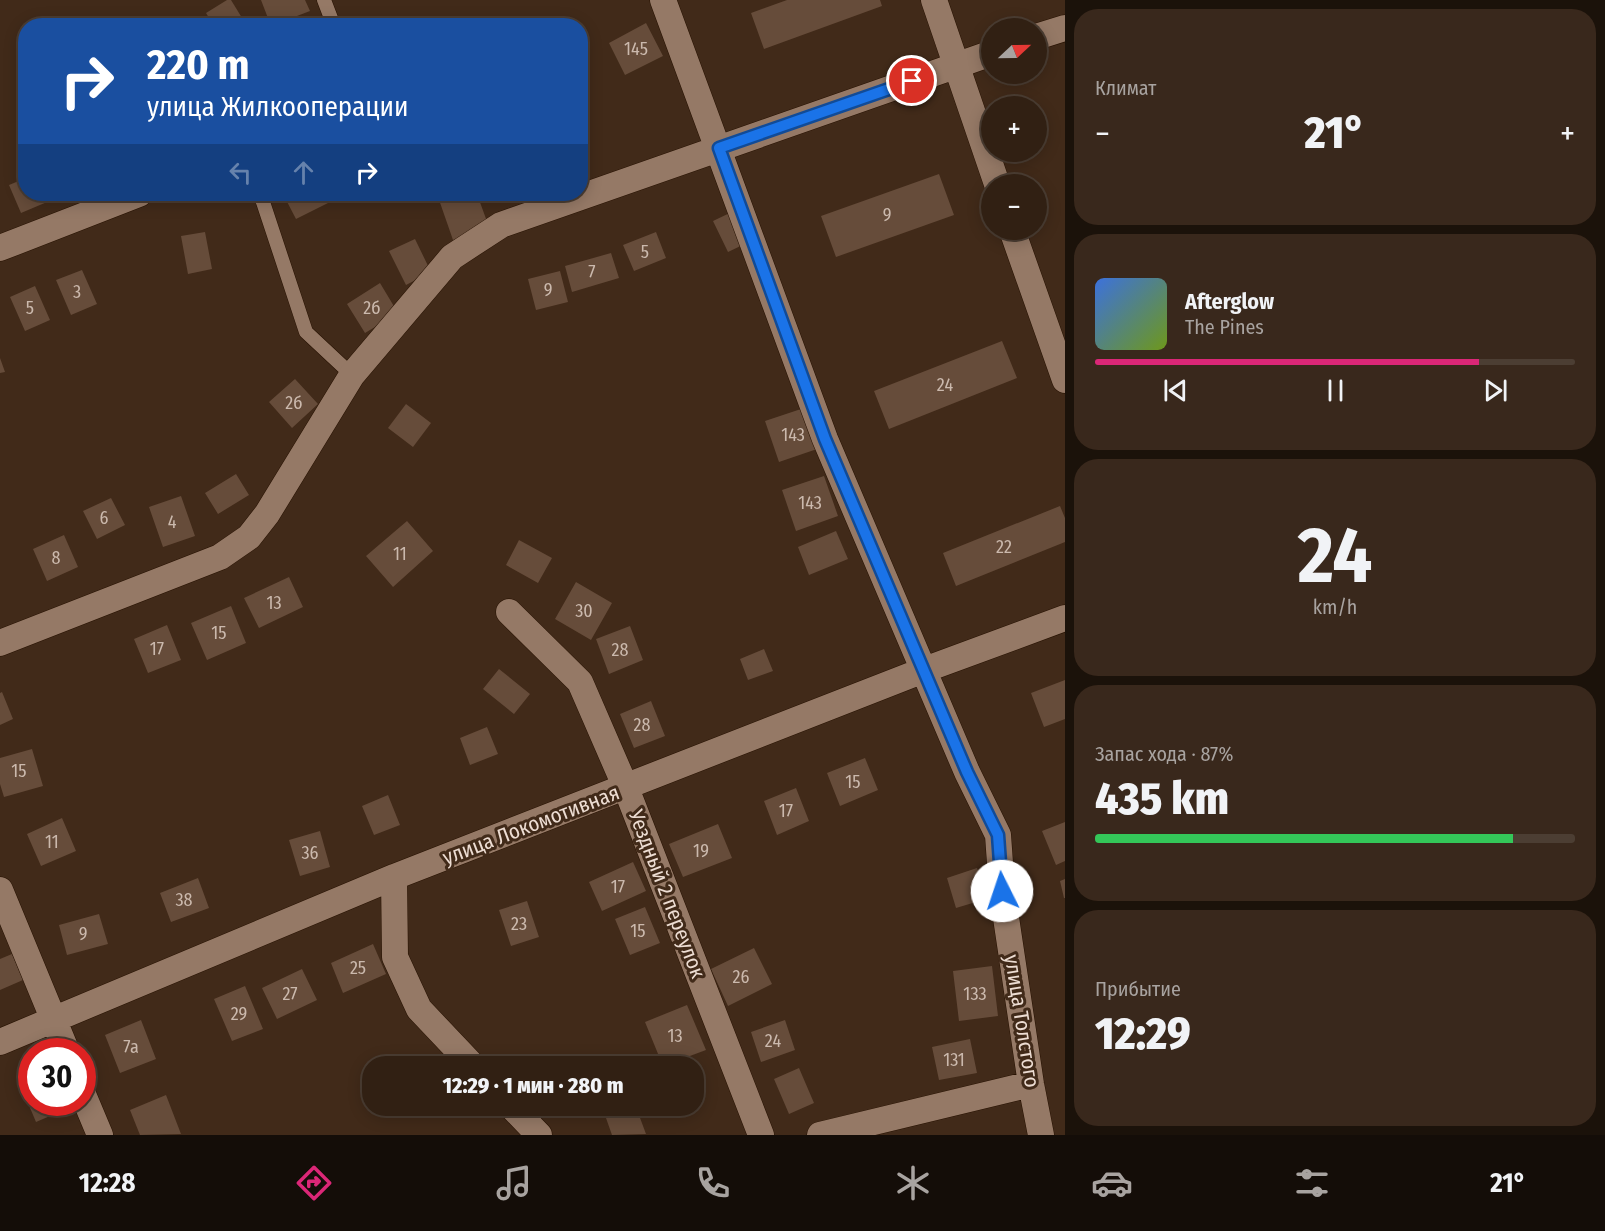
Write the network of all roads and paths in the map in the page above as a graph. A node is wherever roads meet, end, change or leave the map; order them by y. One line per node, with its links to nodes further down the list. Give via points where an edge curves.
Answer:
1 (324, 0): 4 (lane)
2 (663, 0): 9 (street, улица Толстого)
3 (934, 0): 8 (street)
4 (331, 18)
5 (1065, 28): 6 (street)
6 (1047, 34)
7 (981, 57): 8 (street)
8 (955, 66): 9 (street); 10 (street)
9 (719, 148): 11 (street); 22 (street, улица Толстого, via 825,439)
10 (993, 174)
11 (588, 194)
12 (122, 201): 16 (street)
13 (261, 201): 17 (lane, via 306,332)
14 (569, 201): 17 (street, via 501,225 452,257)
15 (1016, 240): 18 (street)
16 (0, 248)
17 (352, 375): 21 (street, via 249,537 220,557)
18 (1065, 380)
19 (508, 612): 23 (street, Уездный 2 переулок, via 580,682)
20 (1065, 618): 22 (street, улица Локомотивная)
21 (0, 643)
22 (924, 670): 23 (street, улица Локомотивная); 30 (street, улица Толстого, via 998,835 1002,891)
23 (626, 788): 24 (street, улица Локомотивная); 35 (street, Уездный 2 переулок)
24 (394, 878): 26 (street, улица Локомотивная); 29 (street, via 394,957 419,1009)
25 (0, 890): 26 (street)
26 (54, 1020): 27 (street); 28 (street, улица Локомотивная)
27 (61, 1038)
28 (0, 1042)
29 (464, 1056)
30 (1031, 1084): 36 (street); 37 (street, улица Толстого)
31 (91, 1116): 33 (street)
32 (521, 1116): 34 (street)
33 (99, 1135)
34 (539, 1135)
35 (761, 1135)
36 (820, 1135)
37 (1041, 1135)

